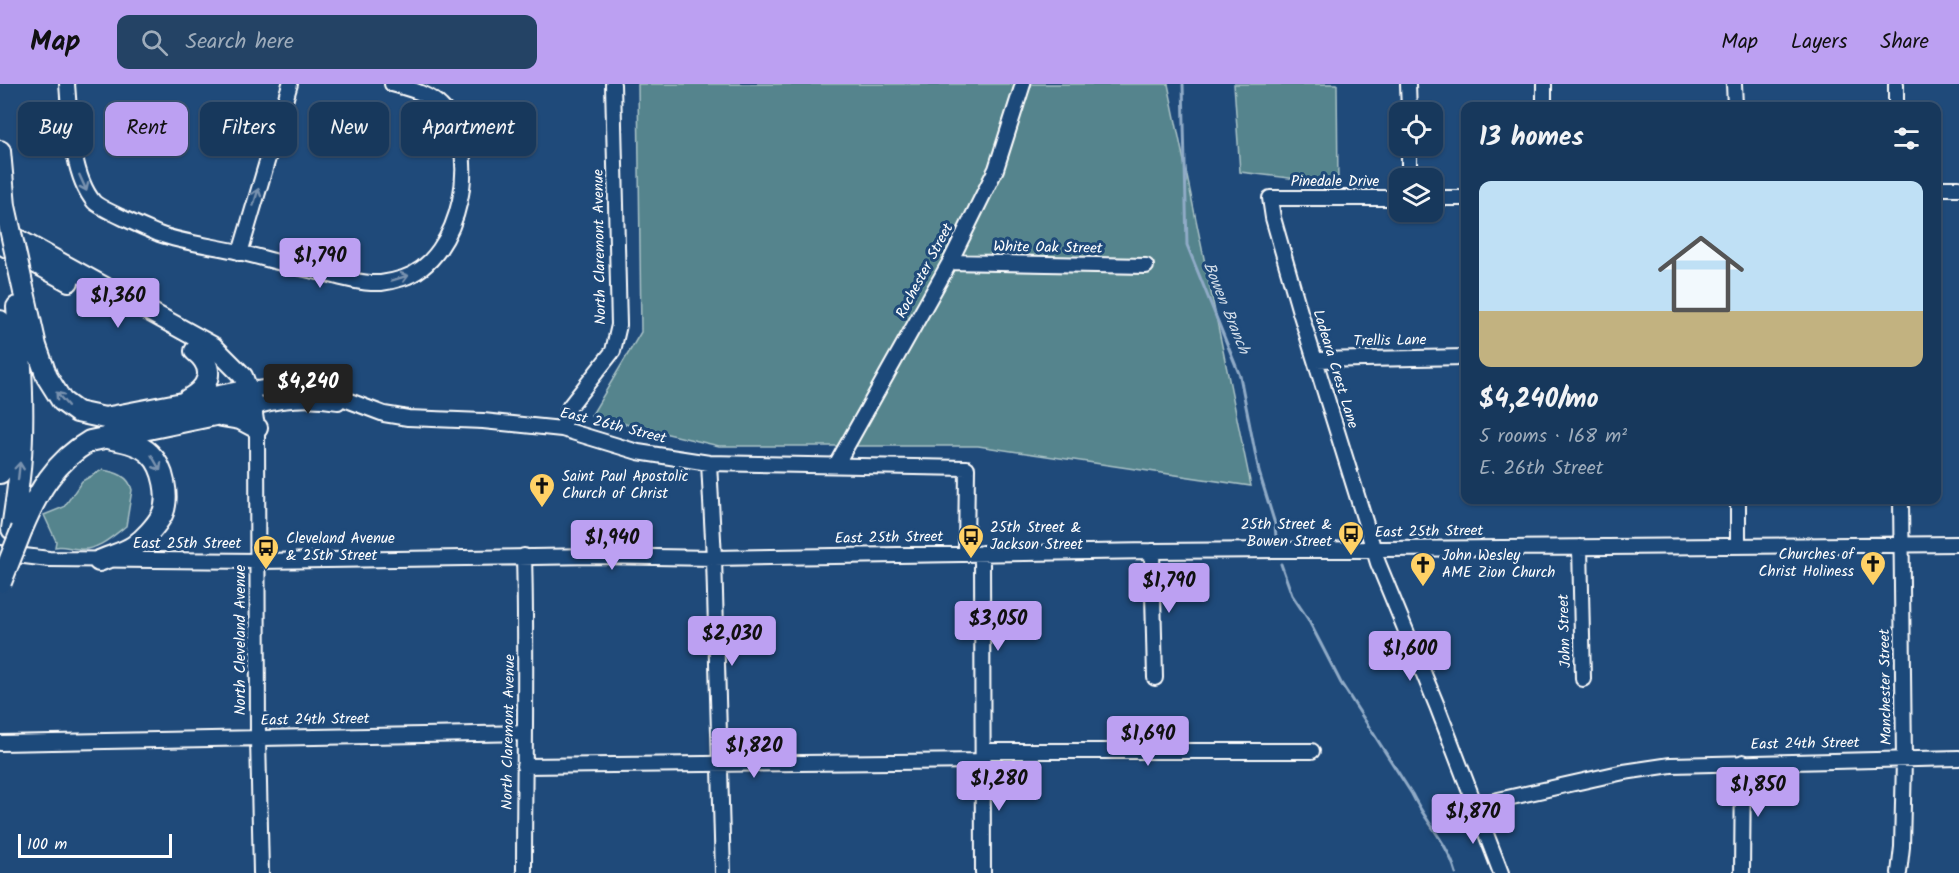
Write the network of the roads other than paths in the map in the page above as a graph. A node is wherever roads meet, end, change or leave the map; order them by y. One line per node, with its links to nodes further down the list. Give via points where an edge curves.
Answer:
1 (68, 84): 23 (street, one-way to 23, via 80,179 96,204 161,234)
2 (290, 84): 23 (street, one-way to 2)
3 (392, 84): 23 (street, one-way to 3, via 347,279 381,283 412,274 436,252 447,237 461,197 462,145 443,107 419,92)
4 (613, 84): 35 (street, North Claremont Avenue, via 619,325 613,351 570,406)
5 (1023, 84): 24 (street, Rochester Street, via 996,169)
6 (1408, 84): 10 (street)
7 (1544, 84): 11 (street)
8 (1734, 84): 12 (street)
9 (1896, 84): 13 (street)
10 (1409, 102)
11 (1544, 102)
12 (1734, 102)
13 (1896, 102)
14 (0, 151): 26 (highway, bridge)
15 (1941, 188): 16 (street)
16 (1959, 188)
17 (1270, 198): 18 (street, Pinedale Drive); 30 (street, Ladeara Crest Lane)
18 (1389, 198)
19 (1443, 198): 20 (street)
20 (1461, 198)
21 (0, 229): 31 (main road, via 214,347 243,376)
22 (0, 244): 28 (main road)
23 (240, 253)
24 (950, 262): 25 (street, White Oak Street); 38 (street, Rochester Street)
25 (1146, 266)
26 (20, 290): 32 (highway, one-way to 26, via 105,418 69,407 47,377); 42 (highway, one-way to 26, via 22,412)
27 (0, 321): 39 (highway, via 4,405)
28 (195, 351): 31 (main road, via 218,363); 32 (highway, via 208,367 207,382)
29 (1461, 357): 30 (street, Trellis Lane)
30 (1315, 360): 47 (street, Ladeara Crest Lane)
31 (252, 399): 32 (highway); 33 (highway); 34 (street, North Cleveland Avenue); 35 (street, East 26th Street, via 278,386 304,387 384,414 408,418)
32 (184, 402)
33 (207, 417): 34 (highway, via 240,419); 36 (highway)
34 (257, 428): 55 (street, North Cleveland Avenue)
35 (562, 429): 37 (street, East 26th Street, via 638,452)
36 (106, 438): 42 (highway, via 90,441 64,459); 54 (highway, one-way to 54, via 131,442 150,453 162,474 164,508 133,547)
37 (709, 463): 38 (street, East 26th Street); 53 (street)
38 (836, 465): 50 (street, East 26th Street, via 967,468)
39 (0, 473)
40 (1738, 504): 44 (street)
41 (1901, 504): 45 (street, Manchester Street)
42 (17, 529): 56 (highway, bridge)
43 (1959, 544): 45 (street, East 25th Street)
44 (1738, 545): 45 (street, East 25th Street); 46 (street, East 25th Street)
45 (1901, 545): 65 (street, Manchester Street)
46 (1580, 547): 47 (street, East 25th Street); 58 (street, John Street)
47 (1373, 549): 48 (street, East 25th Street); 69 (street, Ladeara Crest Lane)
48 (1152, 551): 51 (street, East 25th Street); 57 (street)
49 (0, 553): 54 (street, East 25th Street)
50 (966, 553): 51 (street, East 25th Street); 53 (street, East 25th Street)
51 (982, 553): 63 (street)
52 (524, 556): 53 (street, East 25th Street); 55 (street, East 25th Street); 59 (street, North Claremont Avenue)
53 (714, 558): 67 (street)
54 (99, 561): 55 (street, East 25th Street)
55 (258, 561): 60 (street, North Cleveland Avenue)
56 (0, 583)
57 (1155, 678)
58 (1583, 679)
59 (524, 733): 60 (street, East 24th Street); 68 (street, North Claremont Avenue)
60 (258, 738): 61 (street, East 24th Street); 70 (street, North Cleveland Avenue)
61 (0, 742)
62 (1312, 750): 63 (street)
63 (984, 756): 67 (street); 73 (street)
64 (1959, 758): 65 (street, East 24th Street)
65 (1904, 759): 66 (street, East 24th Street); 76 (street, Manchester Street)
66 (1743, 762): 69 (street, East 24th Street, via 1671,765 1624,772); 75 (street)
67 (719, 763): 68 (street); 72 (street)
68 (524, 766): 71 (street, North Claremont Avenue)
69 (1476, 805): 74 (street, Ladeara Crest Lane)
70 (261, 873)
71 (524, 873)
72 (723, 873)
73 (983, 873)
74 (1501, 873)
75 (1742, 873)
76 (1899, 873)

